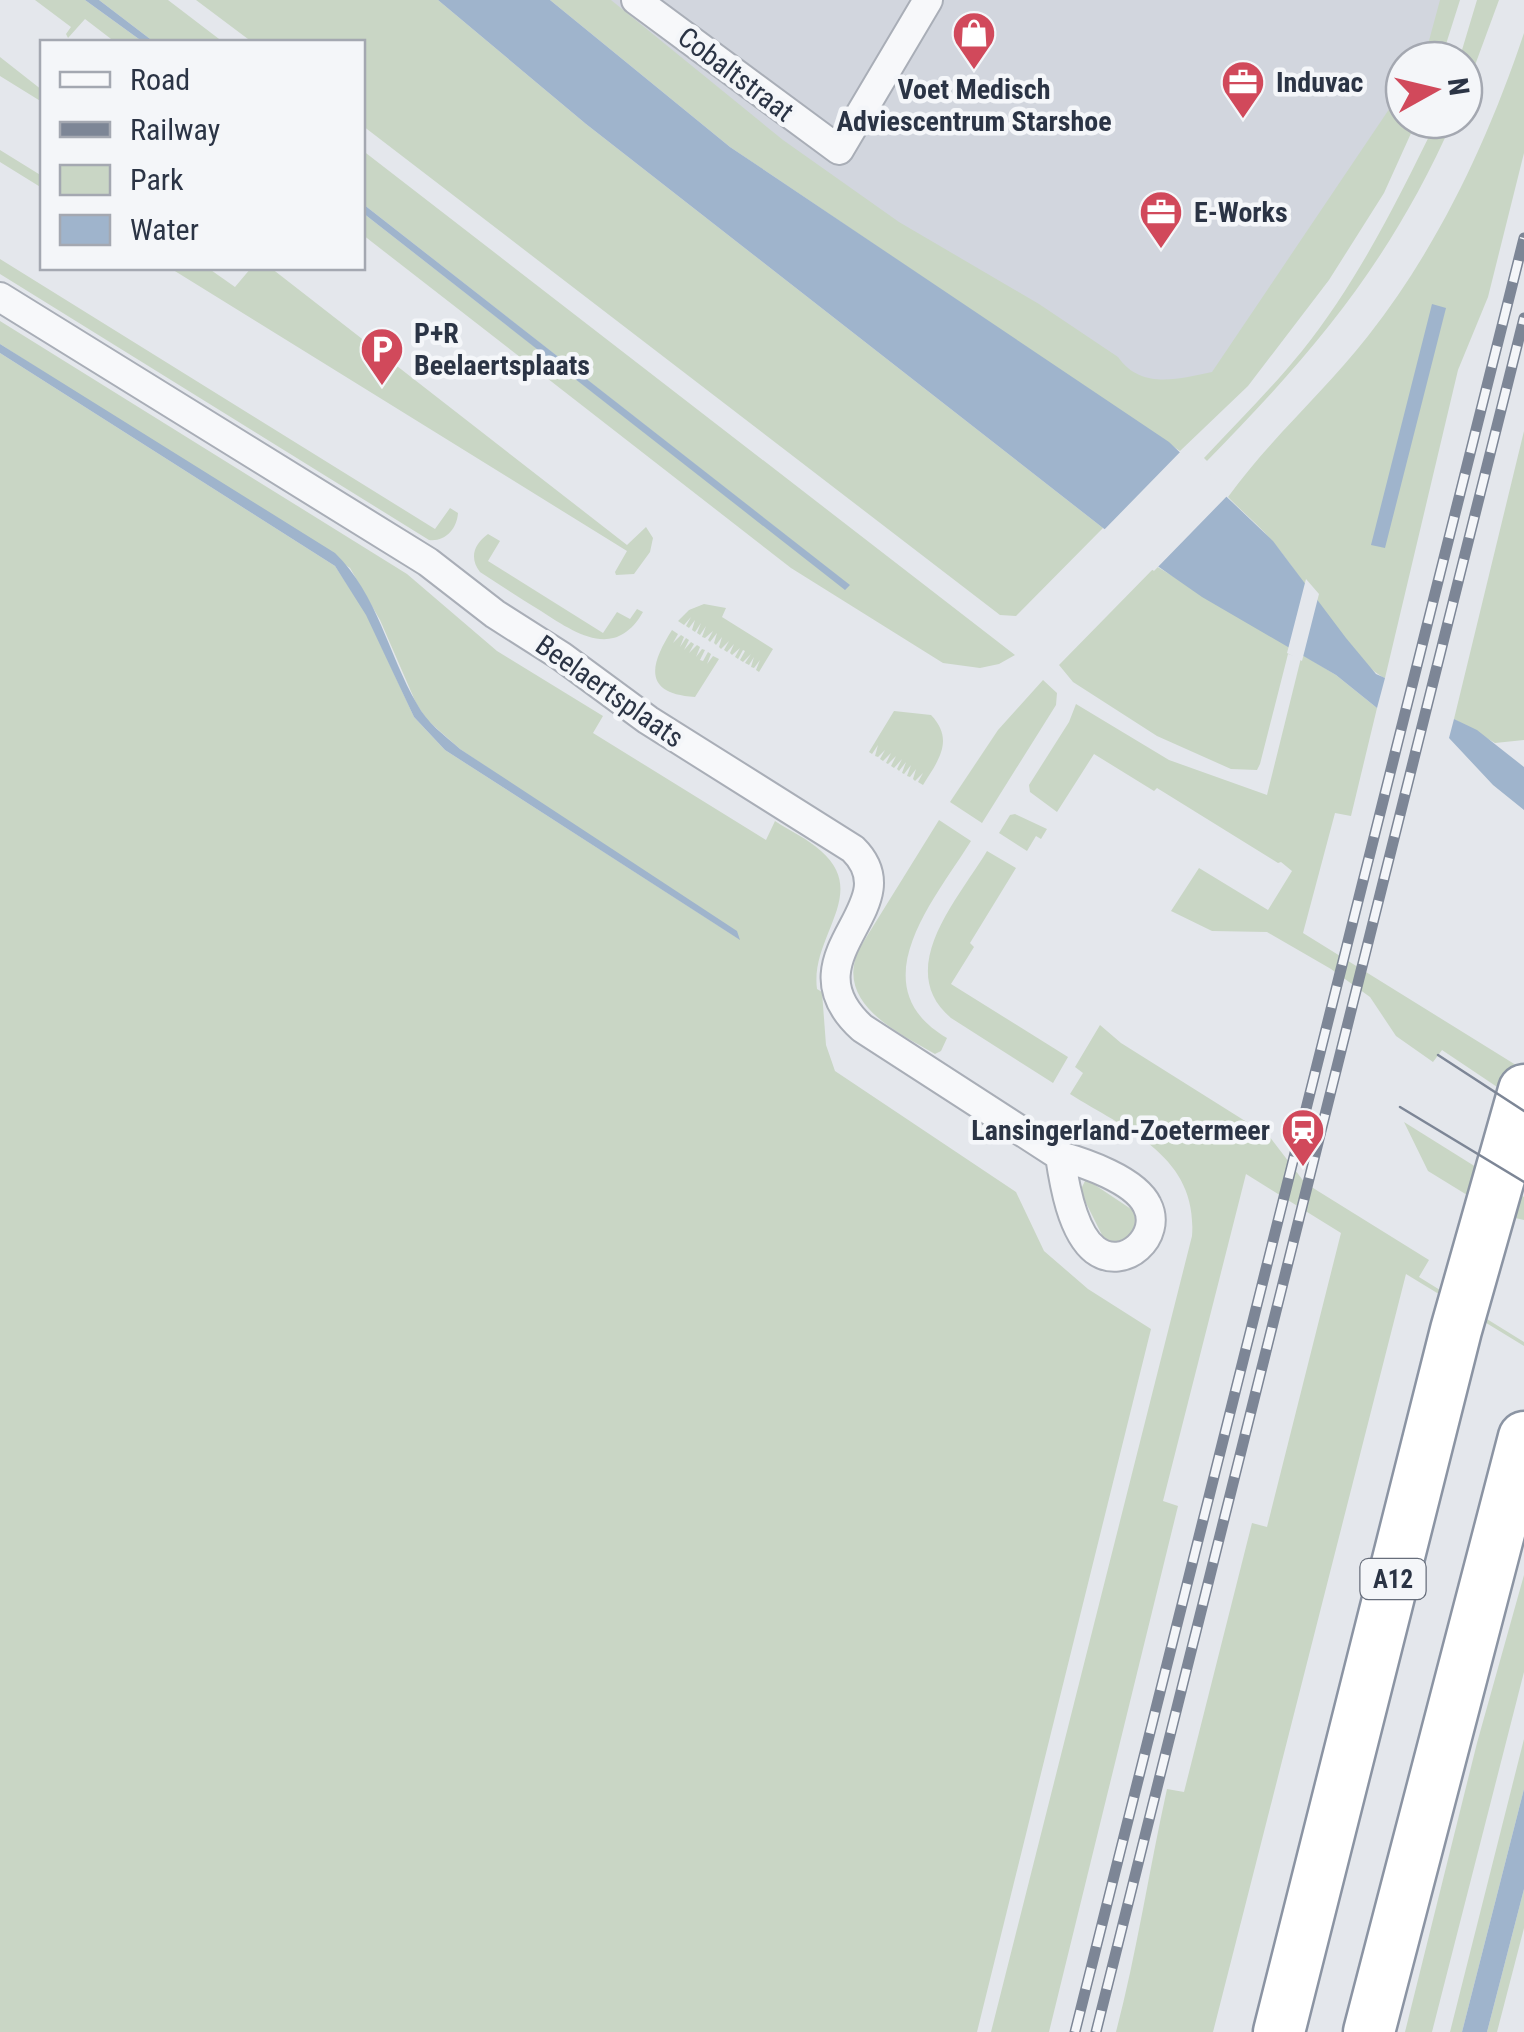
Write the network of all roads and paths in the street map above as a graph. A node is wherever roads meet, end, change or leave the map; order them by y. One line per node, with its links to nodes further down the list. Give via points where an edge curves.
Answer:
1 (636, 0): 2 (street, Cobaltstraat, via 839,150)
2 (928, 0)
3 (0, 297): 5 (street, Beelaertsplaats, via 428,562 648,720 853,849 870,885 837,959 837,986 848,1014)
4 (1524, 1090): 7 (highway, A12, via 1456,1330)
5 (1060, 1156)
6 (1524, 1437): 8 (highway)
7 (1279, 2032)
8 (1369, 2032)

